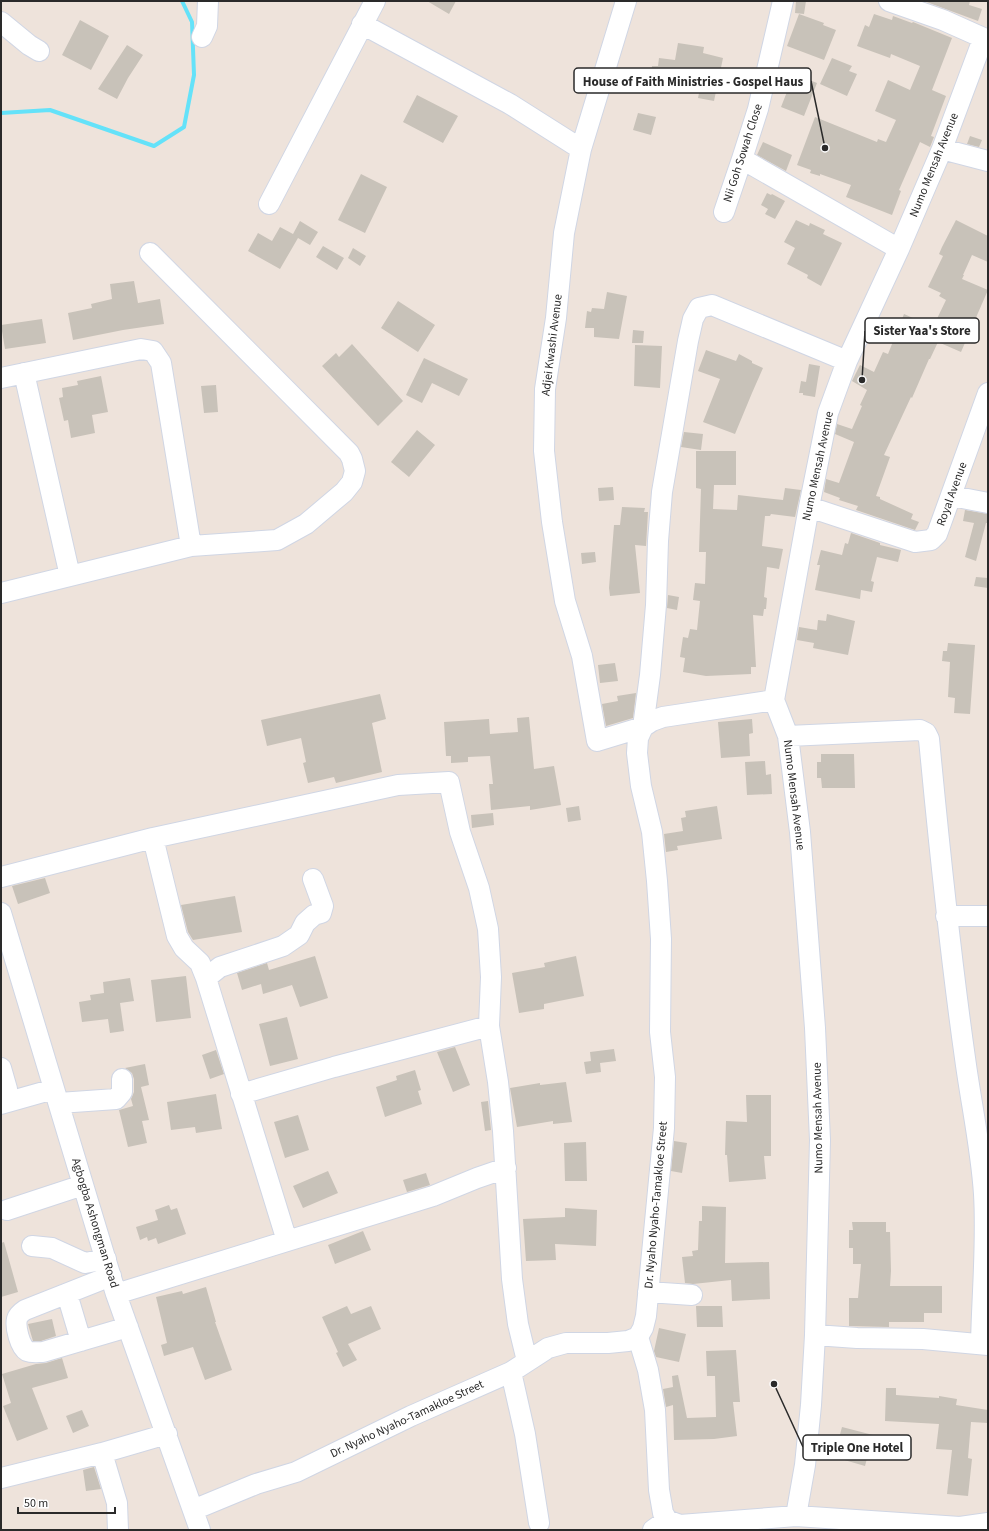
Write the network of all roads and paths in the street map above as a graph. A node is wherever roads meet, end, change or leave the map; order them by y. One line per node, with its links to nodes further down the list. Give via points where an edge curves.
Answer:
1 (208, 1): 8 (street, via 207,26)
2 (375, 1): 7 (street)
3 (626, 1): 11 (street, Adjei Kwashi Avenue)
4 (783, 1): 13 (street, Nii Goh Sowah Close, via 758,109)
5 (889, 1): 9 (street, via 943,20)
6 (1, 22): 10 (street)
7 (362, 24): 11 (street, via 510,104); 15 (street)
8 (202, 37)
9 (985, 40): 12 (street, Numo Mensah Avenue)
10 (39, 51)
11 (581, 149): 30 (street, Adjei Kwashi Avenue, via 564,233 556,318 545,389 544,451 552,522 566,600 582,656 597,741)
12 (942, 149): 14 (street); 17 (street, Numo Mensah Avenue)
13 (742, 159): 16 (street, Nii Goh Sowah Close); 17 (street)
14 (988, 161)
15 (269, 204)
16 (724, 212)
17 (899, 249): 19 (street, Numo Mensah Avenue)
18 (150, 253): 26 (street, via 349,453 354,471 352,482 344,492 289,535 277,540 260,542)
19 (847, 361): 25 (street, Numo Mensah Avenue, via 828,413); 30 (street, Dr. Nyaho Nyaho-Tamakloe Street, via 712,305 699,308 693,319 662,492 650,675)
20 (24, 373): 21 (street); 26 (street, via 141,349 153,352 161,364); 27 (street)
21 (1, 378)
22 (988, 393): 23 (street, Royal Avenue)
23 (952, 496): 24 (street); 25 (street, Royal Avenue, via 937,534 931,540 915,542)
24 (988, 503)
25 (809, 507): 29 (street, Numo Mensah Avenue)
26 (191, 546): 27 (street)
27 (70, 576): 28 (street)
28 (1, 593)
29 (774, 700): 30 (street, via 663,717); 31 (street, Numo Mensah Avenue)
30 (643, 727): 51 (street, Dr. Nyaho Nyaho-Tamakloe Street, via 638,738 637,753 641,786 652,832 657,880 661,939 660,1032 665,1077 664,1128)
31 (788, 736): 36 (street, via 920,730 926,733 929,739); 55 (street, Numo Mensah Avenue, via 800,832 816,1035 820,1140)
32 (153, 838): 33 (street); 38 (street, via 177,936 184,948 200,963); 39 (street, via 398,785 449,782 460,832 479,888 488,929 491,977)
33 (1, 876)
34 (313, 879): 38 (street, via 323,910 305,923 299,935 283,946 220,967)
35 (1, 913): 42 (street, Agbogba Ashongman Road)
36 (946, 916): 37 (street); 58 (street, via 984,1194)
37 (988, 916)
38 (206, 978): 43 (street)
39 (489, 1026): 43 (street); 45 (street, via 498,1082)
40 (1, 1068): 44 (street)
41 (122, 1079): 42 (street, via 122,1092 116,1099)
42 (54, 1090): 44 (street); 46 (street, Agbogba Ashongman Road)
43 (241, 1094): 48 (street)
44 (3, 1095)
45 (506, 1168): 48 (street, via 433,1196); 59 (street)
46 (83, 1185): 47 (street); 50 (street, Agbogba Ashongman Road)
47 (7, 1210)
48 (288, 1241): 50 (street)
49 (32, 1246): 50 (street, via 52,1248)
50 (111, 1276): 52 (street); 54 (street, Agbogba Ashongman Road)
51 (648, 1292): 53 (street); 56 (street, Dr. Nyaho Nyaho-Tamakloe Street, via 646,1316)
52 (67, 1294): 57 (street); 57 (street, via 21,1313 17,1320 23,1348 28,1352 43,1352)
53 (692, 1295)
54 (128, 1327): 57 (street); 60 (street, Agbogba Ashongman Road)
55 (815, 1335): 58 (street, via 923,1339); 64 (street, Numo Mensah Avenue, via 805,1465)
56 (638, 1337): 59 (street, Dr. Nyaho Nyaho-Tamakloe Street, via 608,1343 566,1343 548,1348); 67 (street, via 648,1370 655,1410 659,1490 663,1513)
57 (81, 1341)
58 (984, 1345)
59 (519, 1366): 63 (street, Dr. Nyaho Nyaho-Tamakloe Street, via 296,1472 256,1484); 65 (street, via 524,1434)
60 (167, 1434): 61 (street); 63 (street, Agbogba Ashongman Road)
61 (102, 1453): 62 (street); 69 (street, via 117,1504)
62 (1, 1478)
63 (193, 1510): 70 (street, Agbogba Ashongman Road)
64 (796, 1516): 67 (street); 68 (street)
65 (539, 1522)
66 (988, 1524): 68 (street)
67 (660, 1525)
68 (960, 1528)
69 (118, 1530)
70 (200, 1530)

